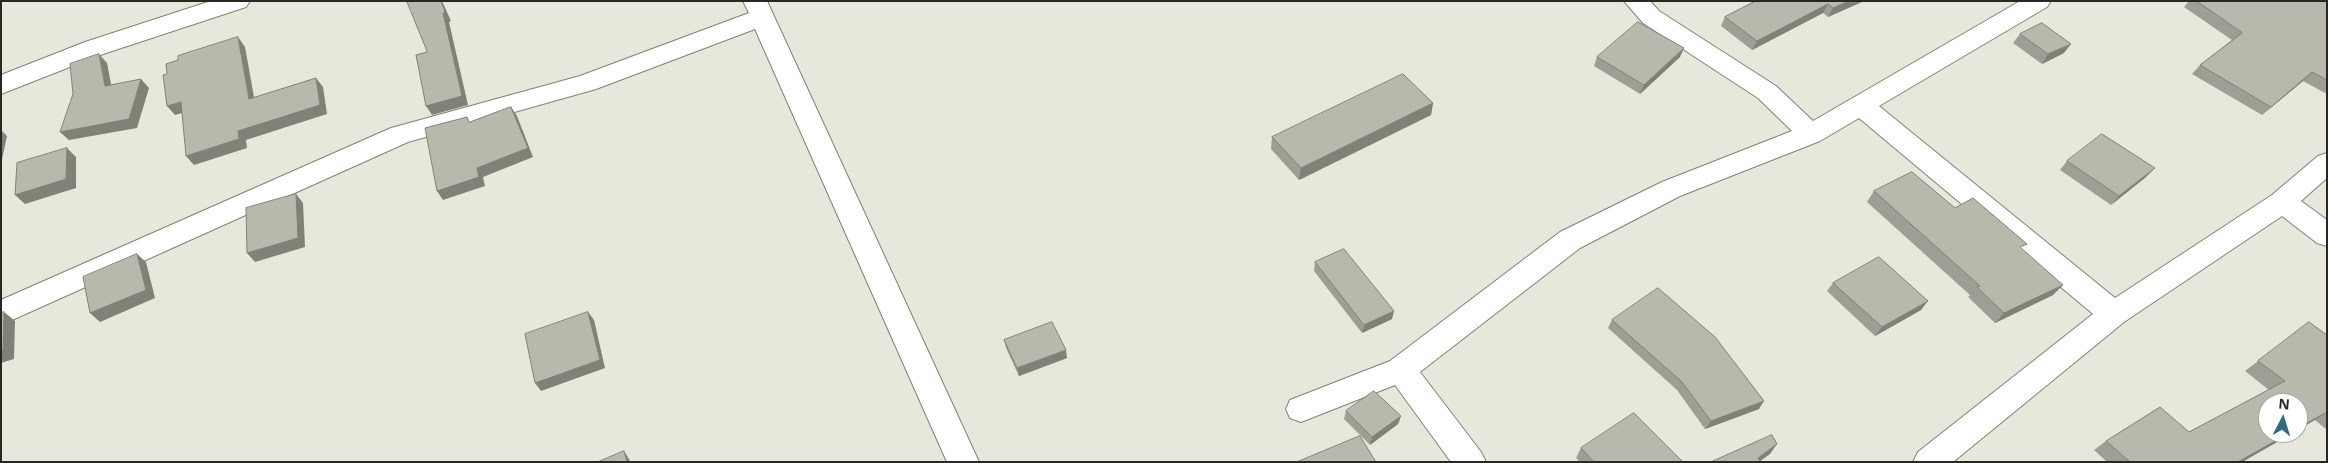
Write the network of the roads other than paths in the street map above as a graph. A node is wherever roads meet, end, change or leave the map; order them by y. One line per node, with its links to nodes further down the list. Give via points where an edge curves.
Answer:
1 (238, 1): 5 (street, via 94,48)
2 (1636, 1): 7 (street, via 1651,17 1767,92)
3 (2039, 1): 6 (street)
4 (758, 9): 11 (street, via 587,83 400,135); 15 (street)
5 (1, 85)
6 (1860, 105): 7 (street); 12 (street)
7 (1811, 134): 13 (street, via 1671,189 1570,240)
8 (2327, 163): 9 (street)
9 (2282, 202): 10 (street); 12 (street)
10 (2327, 235)
11 (1, 314)
12 (2114, 314): 17 (street)
13 (1401, 370): 14 (street); 16 (street)
14 (1301, 409)
15 (963, 462)
16 (1470, 462)
17 (1930, 462)

